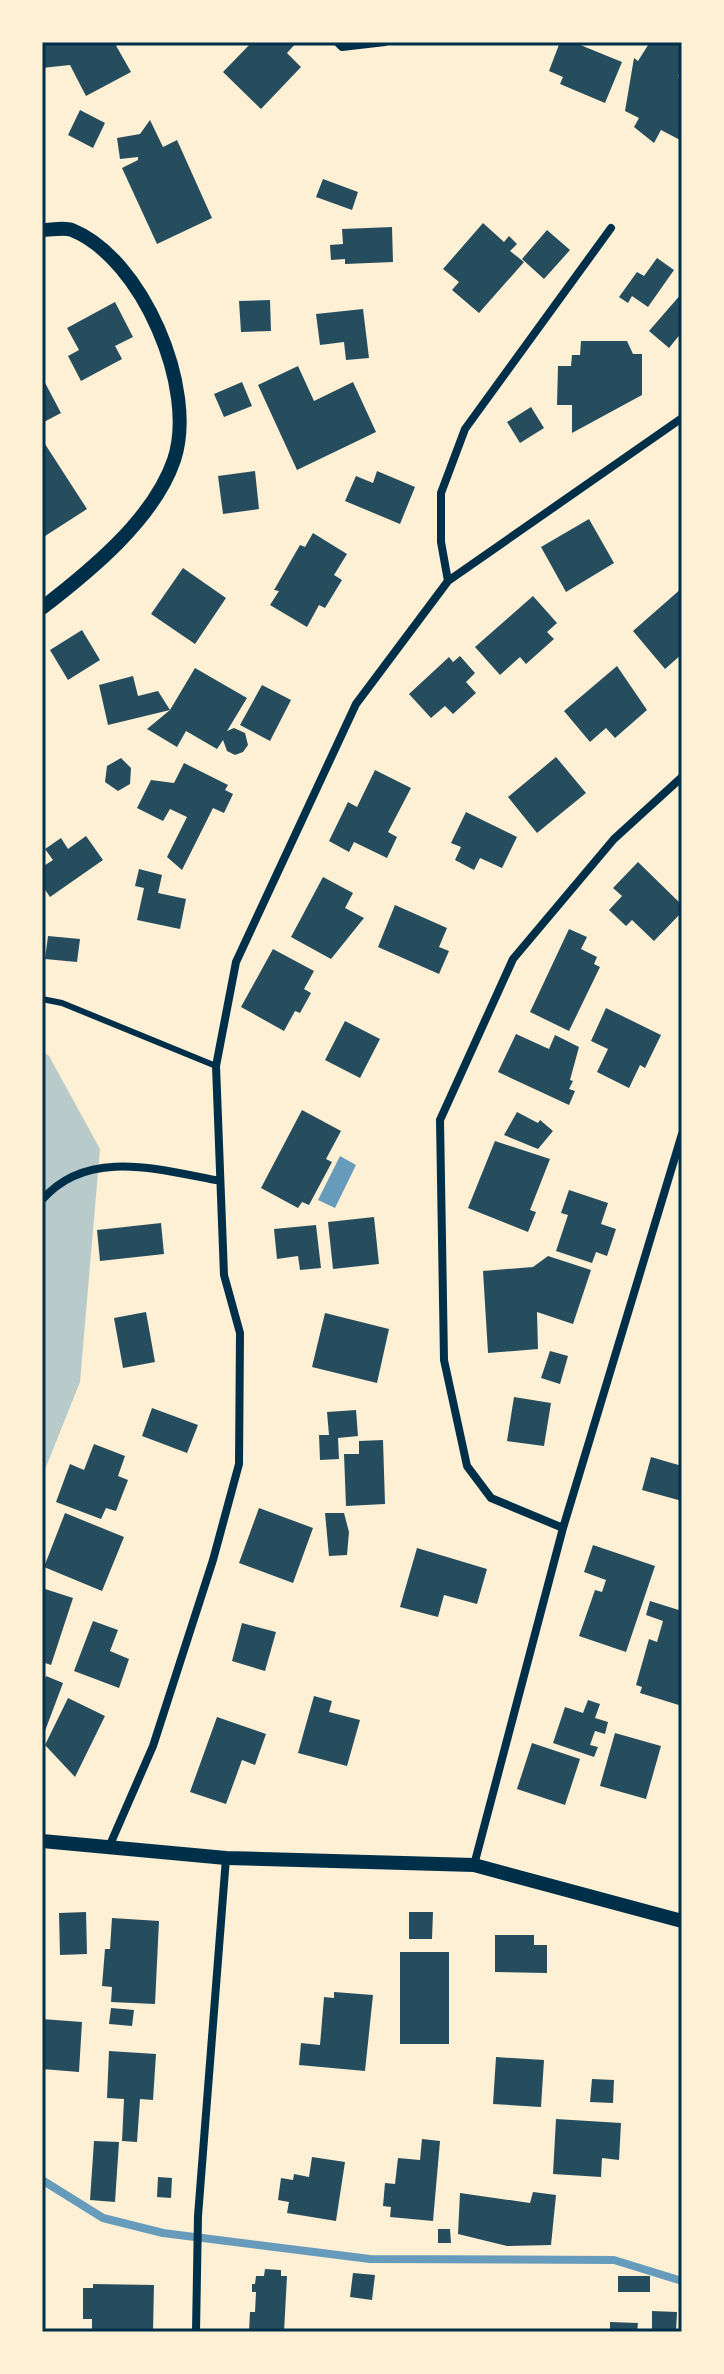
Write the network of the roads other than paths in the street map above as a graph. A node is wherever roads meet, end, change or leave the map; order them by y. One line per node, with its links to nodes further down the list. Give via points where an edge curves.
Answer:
1 (337, 42): 2 (street, via 342,47)
2 (385, 42)
3 (611, 228): 6 (street, via 465,429 441,493)
4 (42, 230): 7 (street, via 70,229 100,247 125,276 171,356 180,402 175,458 153,506)
5 (682, 418): 6 (street)
6 (448, 581): 10 (street, via 356,704 236,962)
7 (42, 608)
8 (682, 777): 14 (street, via 614,839 513,959 440,1120 444,1360 467,1466 491,1498)
9 (42, 999): 10 (lane)
10 (216, 1066): 12 (street)
11 (682, 1134): 14 (street)
12 (220, 1181): 13 (street, via 156,1169 87,1168 54,1185); 16 (street, via 224,1275 240,1333 239,1464 153,1746)
13 (42, 1200)
14 (563, 1528): 18 (street)
15 (42, 1841): 16 (street)
16 (109, 1848): 17 (street)
17 (226, 1858): 18 (street); 20 (street, via 198,2216)
18 (474, 1865): 19 (street)
19 (682, 1921)
20 (196, 2332)

